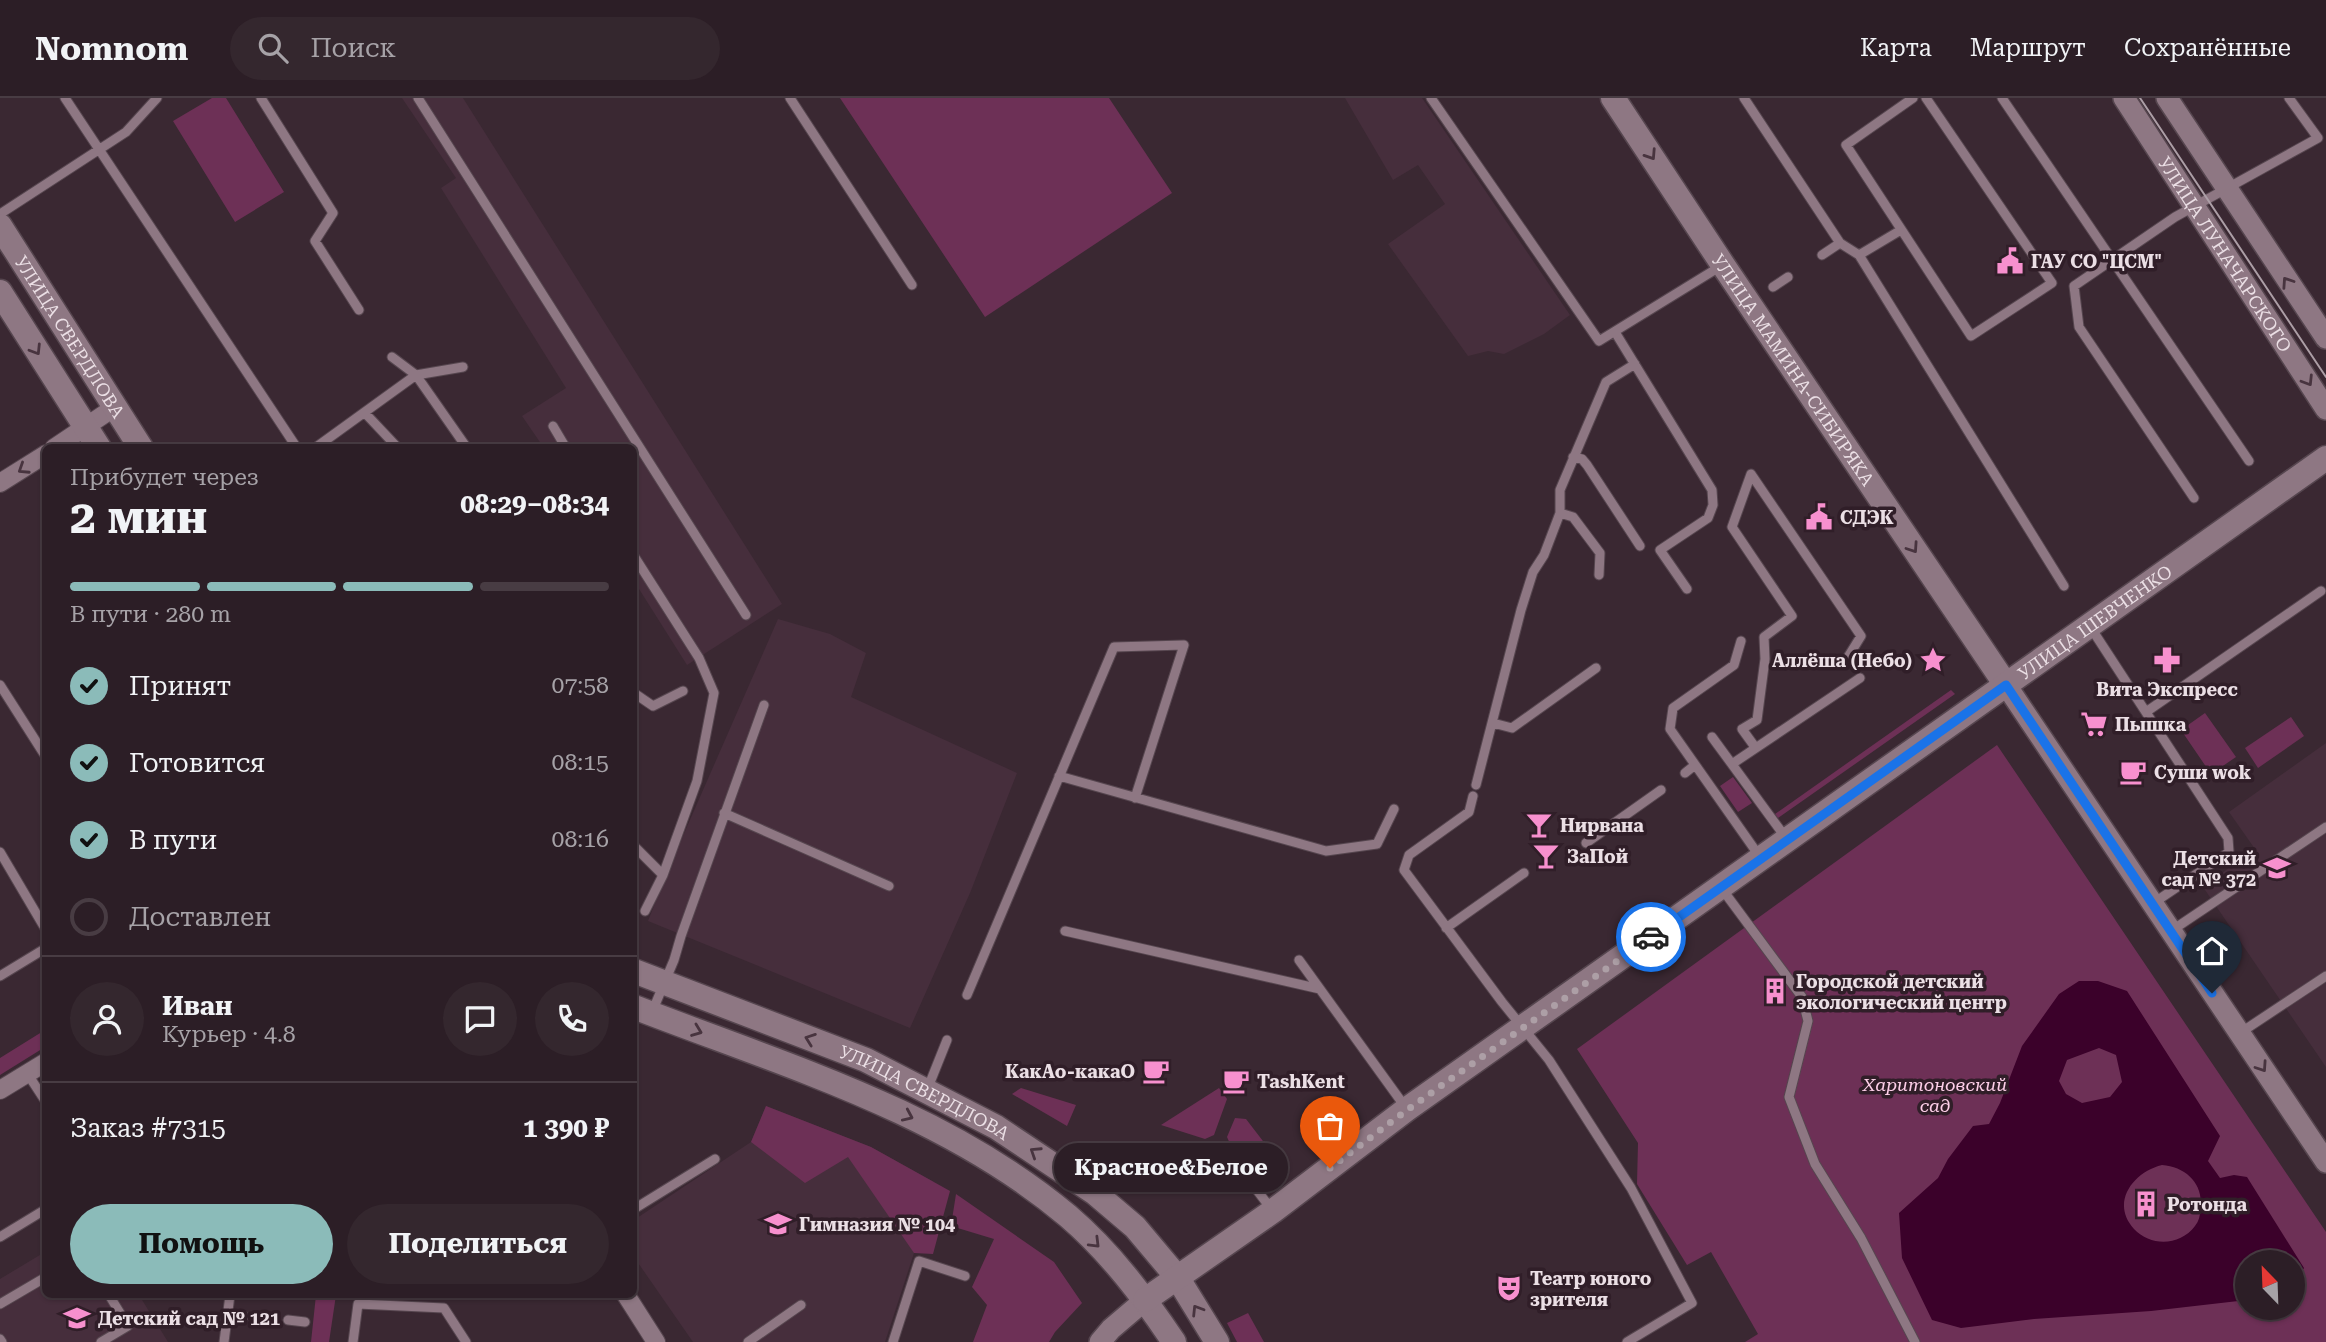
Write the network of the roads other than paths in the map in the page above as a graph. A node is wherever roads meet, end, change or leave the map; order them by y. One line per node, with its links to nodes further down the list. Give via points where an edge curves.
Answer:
1 (65, 98): 16 (lane)
2 (158, 98): 16 (lane, via 126,132)
3 (261, 98): 31 (lane, via 333,213 315,241)
4 (418, 98): 63 (lane)
5 (790, 98): 28 (lane)
6 (1431, 98): 32 (lane, via 1599,341)
7 (1613, 98): 26 (main road, УЛИЦА МАМИНА-СИБИРЯКА, one-way to 26)
8 (1744, 98): 22 (lane)
9 (1913, 98): 21 (lane, via 1846,145)
10 (1926, 98): 21 (lane, via 2052,283 1971,337)
11 (2001, 98): 25 (lane)
12 (2124, 98): 18 (street, УЛИЦА ЛУНАЧАРСКОГО)
13 (2167, 98): 17 (street, УЛИЦА ЛУНАЧАРСКОГО)
14 (2289, 98): 15 (lane)
15 (2322, 139): 17 (lane)
16 (98, 149): 19 (lane); 45 (lane)
17 (2227, 189): 18 (lane); 33 (street, УЛИЦА ЛУНАЧАРСКОГО, one-way to 17)
18 (2195, 206): 25 (lane); 39 (street, УЛИЦА ЛУНАЧАРСКОГО, one-way to 39)
19 (0, 214)
20 (0, 226): 38 (main road, УЛИЦА СВЕРДЛОВА)
21 (1901, 230): 24 (lane)
22 (1840, 243): 23 (lane); 24 (lane)
23 (1822, 255)
24 (1859, 255): 60 (lane)
25 (2113, 259): 53 (lane); 55 (lane, via 2074,286 2080,327)
26 (1723, 265): 32 (lane); 70 (main road, УЛИЦА МАМИНА-СИБИРЯКА, one-way to 70)
27 (1788, 277): 29 (lane)
28 (912, 285)
29 (1773, 287)
30 (0, 292): 42 (main road, УЛИЦА СВЕРДЛОВА, one-way to 42)
31 (359, 310)
32 (1615, 332): 35 (lane)
33 (2326, 338)
34 (392, 357): 37 (lane)
35 (1635, 364): 51 (lane, via 1606,382); 61 (lane, via 1712,490 1708,518 1660,550)
36 (463, 368): 37 (lane)
37 (416, 374): 40 (lane); 48 (lane)
38 (115, 407): 42 (street); 44 (main road, УЛИЦА СВЕРДЛОВА)
39 (2326, 409)
40 (365, 413): 46 (lane); 47 (lane)
41 (553, 426): 49 (lane)
42 (92, 438): 43 (street)
43 (69, 444)
44 (138, 444)
45 (294, 444)
46 (322, 444)
47 (394, 444)
48 (464, 444)
49 (564, 444)
50 (42, 457): 54 (street, one-way to 54)
51 (1573, 457): 56 (lane, via 1560,490); 57 (lane, via 1587,465)
52 (2326, 458): 64 (main road, УЛИЦА ШЕВЧЕНКО)
53 (2249, 461)
54 (0, 484)
55 (2194, 498)
56 (1560, 513): 59 (lane, via 1573,517 1600,553); 75 (lane, via 1533,572)
57 (1640, 546)
58 (637, 561): 96 (lane, via 699,658 714,693 698,781)
59 (1600, 575)
60 (2064, 586)
61 (1687, 589)
62 (2321, 591): 74 (lane)
63 (746, 615)
64 (2090, 627): 70 (main road, УЛИЦА ШЕВЧЕНКО); 74 (lane)
65 (1741, 641): 80 (lane, via 1734,665 1674,708 1670,729)
66 (1848, 657): 77 (lane, via 1861,636 1751,474 1732,527 1792,616 1764,636 1756,720 1742,729)
67 (1596, 668): 75 (lane, via 1512,727)
68 (1860, 678): 77 (lane)
69 (0, 685): 78 (lane)
70 (2006, 685): 90 (main road, УЛИЦА ШЕВЧЕНКО); 99 (street, УЛИЦА МАМИНА-СИБИРЯКА)
71 (683, 691): 72 (lane, via 653,706)
72 (637, 695)
73 (764, 705): 88 (lane)
74 (2146, 712): 99 (lane, via 2229,845 2229,852)
75 (1493, 723): 83 (lane)
76 (1712, 737): 79 (lane)
77 (1755, 747): 79 (lane)
78 (42, 751)
79 (1732, 764): 90 (lane)
80 (1695, 765): 81 (lane); 94 (lane)
81 (1685, 773)
82 (1059, 776): 86 (lane); 86 (lane, via 1114,647 1184,645); 112 (lane)
83 (1476, 785)
84 (1661, 790): 91 (lane)
85 (1474, 796): 102 (lane, via 1469,812 1409,855 1404,870)
86 (1135, 798): 87 (lane, via 1326,851 1377,844)
87 (1394, 809)
88 (724, 813): 97 (lane); 110 (lane)
89 (2326, 827): 103 (lane)
90 (1787, 840): 94 (main road, УЛИЦА ШЕВЧЕНКО)
91 (1586, 842)
92 (637, 849): 96 (lane)
93 (0, 852): 101 (lane)
94 (1761, 859): 98 (main road, УЛИЦА ШЕВЧЕНКО)
95 (1524, 873): 102 (lane)
96 (663, 875): 100 (lane)
97 (889, 886)
98 (1721, 888): 114 (main road, УЛИЦА ШЕВЧЕНКО); 154 (lane, via 1802,997 1808,1021 1789,1097 1815,1164 1866,1247)
99 (2152, 904): 103 (street, УЛИЦА МАМИНА-СИБИРЯКА)
100 (645, 911)
101 (42, 923)
102 (1446, 928): 114 (lane)
103 (2171, 931): 115 (street, УЛИЦА МАМИНА-СИБИРЯКА)
104 (1065, 932): 111 (lane)
105 (42, 950): 108 (lane)
106 (1298, 960): 111 (lane)
107 (637, 972): 110 (main road, УЛИЦА СВЕРДЛОВА)
108 (0, 976)
109 (2326, 976): 115 (lane)
110 (665, 983): 113 (lane); 120 (main road, УЛИЦА СВЕРДЛОВА, one-way to 110, via 866,1060)
111 (1320, 989): 122 (lane)
112 (967, 995)
113 (642, 1010): 136 (main road, УЛИЦА СВЕРДЛОВА, one-way to 136, via 850,1090 916,1119 978,1154 1069,1217)
114 (1523, 1027): 122 (main road, УЛИЦА ШЕВЧЕНКО); 153 (lane, via 1631,1188 1692,1303)
115 (2240, 1034): 124 (street, УЛИЦА МАМИНА-СИБИРЯКА, one-way to 124)
116 (947, 1040): 120 (lane)
117 (42, 1064): 118 (street)
118 (27, 1073): 119 (street); 121 (lane)
119 (0, 1090)
120 (927, 1090): 131 (main road, УЛИЦА СВЕРДЛОВА, one-way to 120, via 1135,1227 1095,1193 996,1126)
121 (42, 1096)
122 (1407, 1110): 128 (main road, УЛИЦА ШЕВЧЕНКО)
123 (715, 1159): 126 (lane)
124 (2326, 1162)
125 (1239, 1183): 128 (lane, via 1253,1185)
126 (637, 1207)
127 (42, 1211): 129 (lane)
128 (1273, 1211): 131 (main road, УЛИЦА ШЕВЧЕНКО)
129 (0, 1237)
130 (965, 1276): 149 (lane, via 919,1261)
131 (1177, 1277): 136 (main road, УЛИЦА ШЕВЧЕНКО); 152 (main road, УЛИЦА СВЕРДЛОВА, one-way to 131)
132 (42, 1279): 137 (lane)
133 (112, 1298): 143 (lane, via 128,1326)
134 (230, 1298): 139 (lane)
135 (628, 1298): 147 (street)
136 (1146, 1300): 150 (street); 151 (main road, УЛИЦА СВЕРДЛОВА)
137 (0, 1304)
138 (801, 1305): 148 (lane)
139 (228, 1314): 140 (lane); 144 (lane)
140 (244, 1316)
141 (288, 1320): 142 (lane)
142 (305, 1322)
143 (101, 1342)
144 (224, 1342)
145 (353, 1342): 146 (lane, via 358,1304 444,1308)
146 (466, 1342)
147 (656, 1342)
148 (748, 1342)
149 (893, 1342)
150 (1100, 1342)
151 (1174, 1342)
152 (1217, 1342)
153 (1627, 1342)
154 (1914, 1342)

